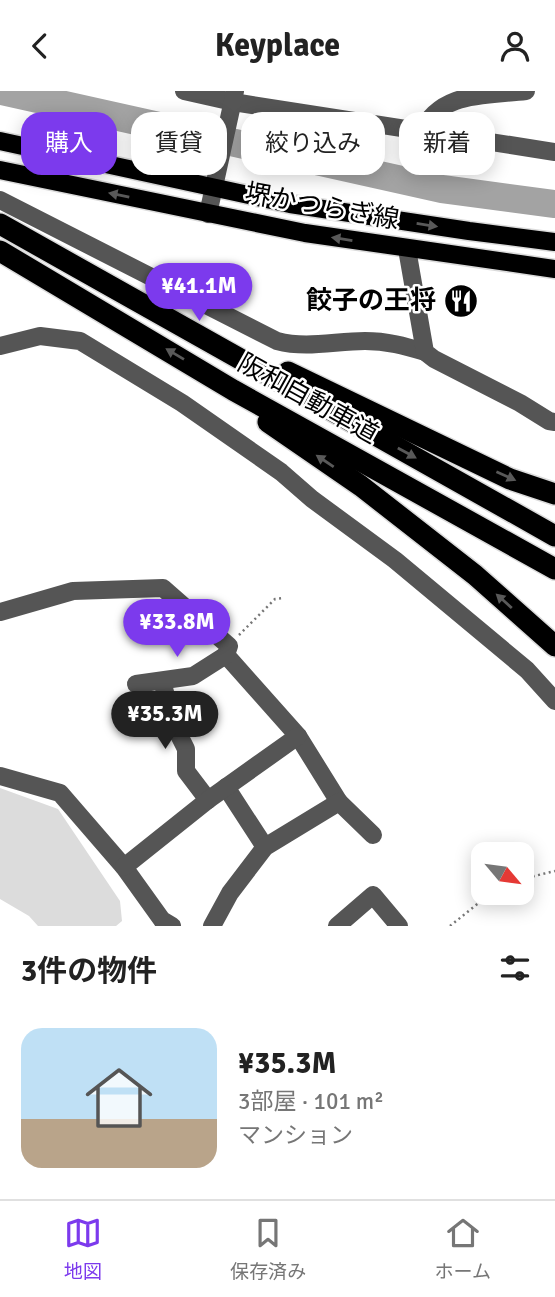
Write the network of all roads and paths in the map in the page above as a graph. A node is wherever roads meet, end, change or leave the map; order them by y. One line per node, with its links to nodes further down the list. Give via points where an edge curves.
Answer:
1 (184, 91): 3 (street)
2 (526, 91): 4 (street, via 457,98)
3 (233, 101): 5 (street); 10 (street)
4 (434, 112)
5 (399, 129)
6 (0, 141): 10 (main road, 堺かつらぎ線)
7 (495, 143): 8 (street)
8 (555, 152)
9 (0, 170): 12 (main road, 堺かつらぎ線, one-way to 9)
10 (217, 179): 12 (street); 14 (main road, 堺かつらぎ線, one-way to 14, via 317,208)
11 (0, 200): 20 (street, via 277,341 297,346 396,343)
12 (208, 214): 15 (main road, 堺かつらぎ線, one-way to 12)
13 (0, 224): 18 (highway, 阪和自動車道)
14 (555, 242)
15 (407, 249): 17 (main road, 堺かつらぎ線); 20 (street)
16 (0, 251): 21 (highway, 阪和自動車道, one-way to 16)
17 (555, 269)
18 (91, 276): 23 (highway, one-way to 23, via 510,479); 24 (highway, 阪和自動車道, one-way to 24)
19 (0, 346): 32 (street, via 40,336 80,341 182,403 396,560 527,670)
20 (425, 352): 22 (street)
21 (233, 390): 25 (highway, 阪和自動車道); 28 (highway, one-way to 21, via 475,575 361,486 273,426)
22 (555, 422)
23 (555, 494)
24 (555, 535)
25 (555, 569)
26 (284, 598): 29 (path, via 275,599)
27 (0, 612): 29 (street, via 73,591 163,588)
28 (555, 646)
29 (227, 650): 30 (street, via 193,676); 33 (street)
30 (162, 681): 31 (street); 36 (street, via 186,749 186,771)
31 (136, 684)
32 (555, 701)
33 (298, 736): 35 (street); 37 (street)
34 (0, 776): 40 (street, via 60,793)
35 (226, 787): 36 (street); 39 (street)
36 (208, 800): 40 (street)
37 (339, 802): 38 (street); 39 (street)
38 (373, 835)
39 (265, 847): 45 (street)
40 (124, 867): 44 (street, via 162,920)
41 (555, 871): 42 (path)
42 (534, 876)
43 (476, 905): 48 (path)
44 (172, 926)
45 (212, 926)
46 (337, 926): 47 (street, via 373,895)
47 (399, 926)
48 (450, 926)

